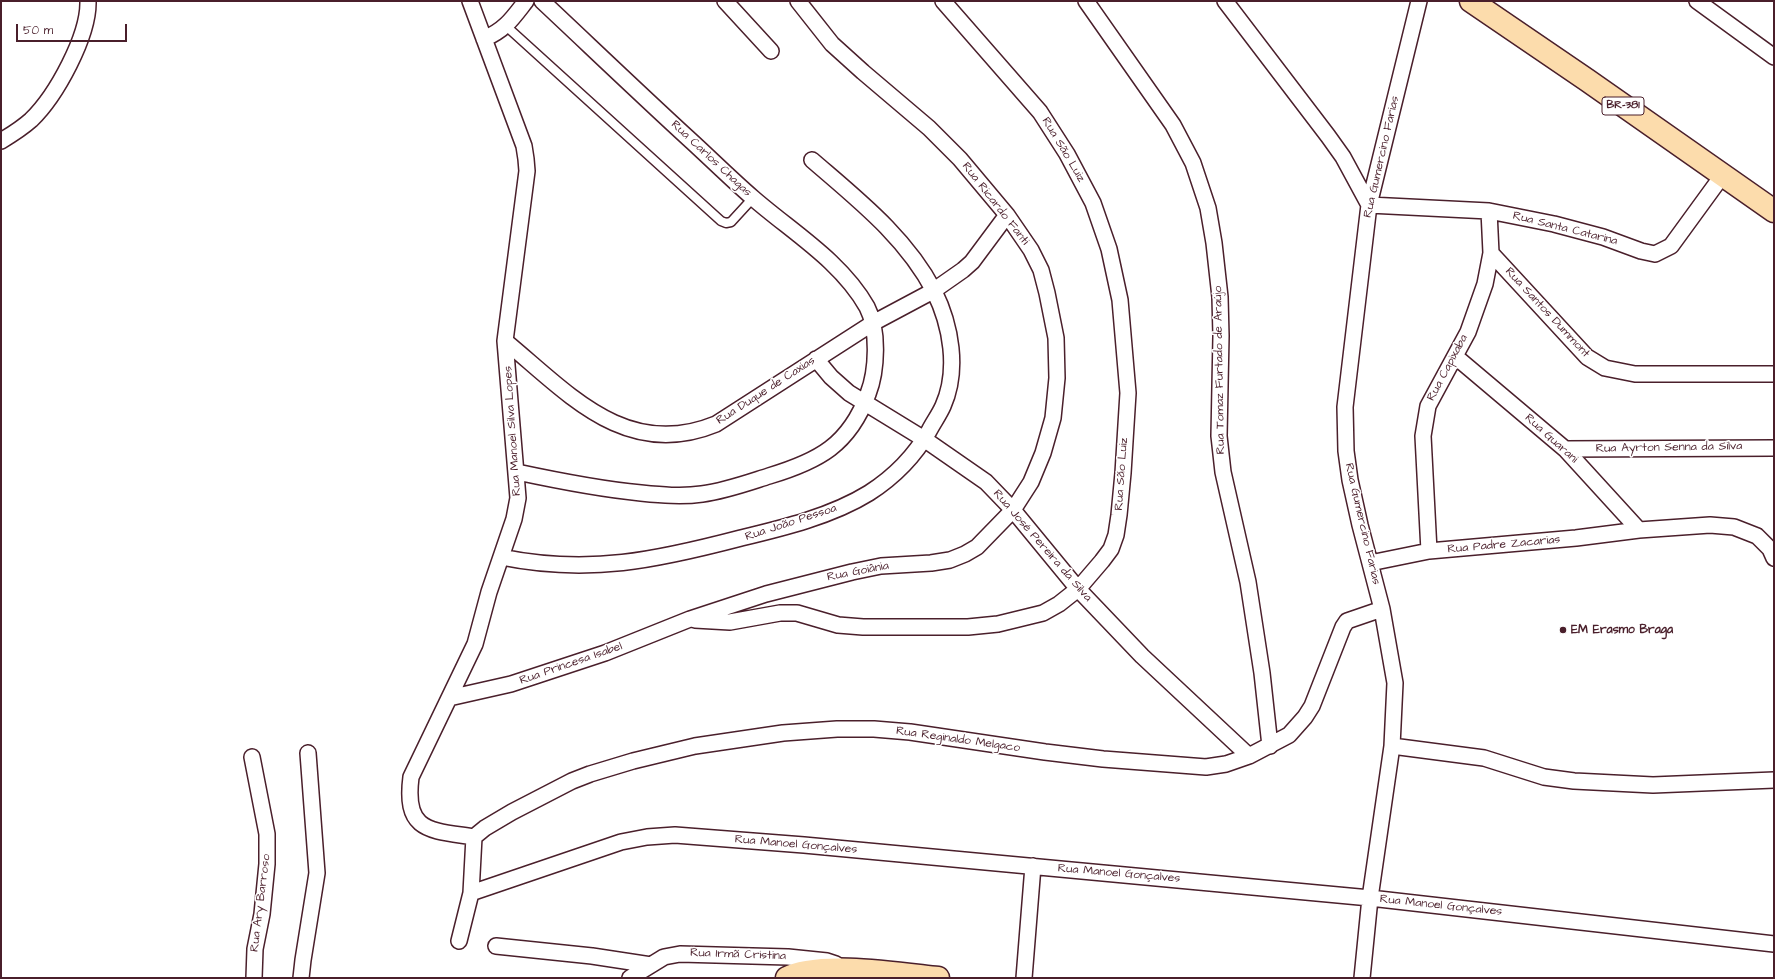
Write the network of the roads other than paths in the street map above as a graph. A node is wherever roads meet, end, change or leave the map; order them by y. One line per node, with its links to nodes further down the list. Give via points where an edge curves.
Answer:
1 (88, 1): 17 (street, via 82,34 57,87 31,120)
2 (470, 1): 14 (street, Rua Manoel Silva Lopes)
3 (526, 1): 13 (street)
4 (542, 1): 20 (street, Rua Carlos Chagas)
5 (725, 1): 15 (street)
6 (942, 1): 43 (street, Rua São Luiz, via 1040,112 1067,154 1093,203 1109,249 1120,300 1128,393 1123,473 1116,535 1111,549)
7 (1086, 1): 47 (street, Rua Tomaz Furtado de Araújo, via 1173,125 1193,163 1208,208 1220,297 1220,436 1223,472 1248,582)
8 (1225, 1): 21 (street, via 1344,157)
9 (1419, 1): 21 (street, Rua Gumercino Farias)
10 (1471, 1): 19 (main road, BR-381)
11 (1697, 1): 16 (street)
12 (802, 3): 24 (street, Rua Ricardo Fanti, via 832,44 929,128 960,159)
13 (506, 26): 14 (street); 20 (lane, via 721,221 731,222)
14 (484, 39): 28 (street, Rua Manoel Silva Lopes, via 524,146 527,171)
15 (771, 50)
16 (1774, 57)
17 (1, 141)
18 (812, 160): 26 (street, Rua João Pessoa, via 898,238)
19 (1722, 176): 22 (street, Rua Santa Catarina, via 1671,246 1655,254 1604,237); 23 (main road, BR-381)
20 (753, 198): 27 (street, Rua Carlos Chagas, via 822,255 849,282 868,309)
21 (1369, 205): 22 (street, Rua Santa Catarina); 42 (street, Rua Gumercino Farias, via 1345,407 1346,451 1350,480)
22 (1489, 211): 25 (street, Rua Capixaba)
23 (1774, 212)
24 (1008, 215): 26 (street, Rua Duque de Caxias, via 972,262); 37 (street, Rua Ricardo Fanti, via 1041,270 1056,338 1057,378 1053,418 1042,453 1031,482)
25 (1491, 253): 29 (street, Rua Capixaba, via 1485,284); 31 (street, Rua Santos Dummont, via 1587,357 1605,368 1635,374)
26 (934, 290): 27 (street, Rua Duque de Caxias); 33 (street, Rua João Pessoa, via 951,340 951,362 943,406)
27 (873, 323): 30 (street, Rua Duque de Caxias); 32 (street, Rua Carlos Chagas, via 874,369)
28 (505, 341): 30 (street, Rua Duque de Caxias, via 593,413 625,427 663,436 684,434 716,424); 36 (street, Rua Manoel Silva Lopes)
29 (1456, 356): 35 (street, Rua Guarani); 39 (street, Rua Capixaba, via 1428,406 1423,436)
30 (816, 359): 32 (street, Rua José Pereira da Silva, via 840,386)
31 (1774, 374)
32 (865, 402): 33 (street, Rua José Pereira da Silva); 36 (street, Rua Carlos Chagas, via 844,438 810,462 742,485 701,494 671,495 622,491 583,486)
33 (924, 439): 37 (street, Rua José Pereira da Silva, via 986,482); 40 (street, Rua João Pessoa, via 897,473 868,494 832,511 758,534 678,555 614,565 560,566)
34 (1774, 448): 35 (street, Rua Ayrton Senna da Silva)
35 (1565, 449): 38 (street, Rua Guarani)
36 (517, 472): 40 (street, Rua Manoel Silva Lopes, via 517,508)
37 (1013, 510): 43 (street, Rua José Pereira da Silva); 45 (street, Rua Goiânia, via 977,547 950,560 881,566 852,572 766,594)
38 (1639, 530): 39 (street, Rua Padre Zacarias); 41 (street, Rua Padre Zacarias, via 1710,525 1734,527 1757,536 1770,549)
39 (1429, 551): 42 (street, Rua Padre Zacarias)
40 (502, 557): 46 (street, Rua Manoel Silva Lopes, via 489,592 477,638)
41 (1774, 558)
42 (1370, 563): 44 (street, Rua Gumercino Farias)
43 (1078, 589): 45 (street, Rua São Luiz, via 1043,613 998,624 968,627 863,627 838,625 797,614 780,613 744,621); 50 (street, Rua José Pereira da Silva, via 1142,656)
44 (1382, 608): 47 (street, Rua Reginaldo Melgaco, via 1348,621 1339,634 1312,706 1289,735); 48 (street, Rua Gumercino Farias, via 1395,683)
45 (690, 619): 46 (street, Rua Princesa Isabel, via 598,656 511,684)
46 (449, 698): 53 (street, Rua Manoel Silva Lopes, via 411,777 410,807 414,818 424,826 437,831)
47 (1270, 746): 50 (street, Rua Reginaldo Melgaco)
48 (1392, 746): 52 (street, via 1484,758 1544,777 1574,782 1653,785); 56 (street, Rua Gumercino Farias)
49 (308, 753): 63 (street, via 317,873)
50 (1250, 756): 53 (street, Rua Reginaldo Melgaco, via 1206,767 1103,759 910,732 837,729 783,733 695,746 590,774 512,812)
51 (252, 757): 62 (street, Rua Ary Barroso, via 267,834 262,914 255,949)
52 (1774, 780)
53 (474, 837): 55 (street)
54 (1033, 866): 55 (street, Rua Manoel Gonçalves, via 675,835 621,842); 56 (street, Rua Manoel Gonçalves); 67 (street)
55 (471, 893): 57 (street)
56 (1370, 898): 58 (street, Rua Manoel Gonçalves); 68 (street, Rua Gumercino Farias)
57 (459, 941)
58 (1774, 944)
59 (496, 946): 60 (street)
60 (651, 965): 61 (street, Rua Irmã Cristina, via 664,957 680,954 725,954 827,961); 64 (street, Rua Irmã Cristina)
61 (850, 974): 65 (main road, via 802,972); 66 (main road)
62 (254, 978)
63 (302, 978)
64 (630, 978)
65 (787, 978)
66 (938, 978)
67 (1024, 978)
68 (1362, 978)

